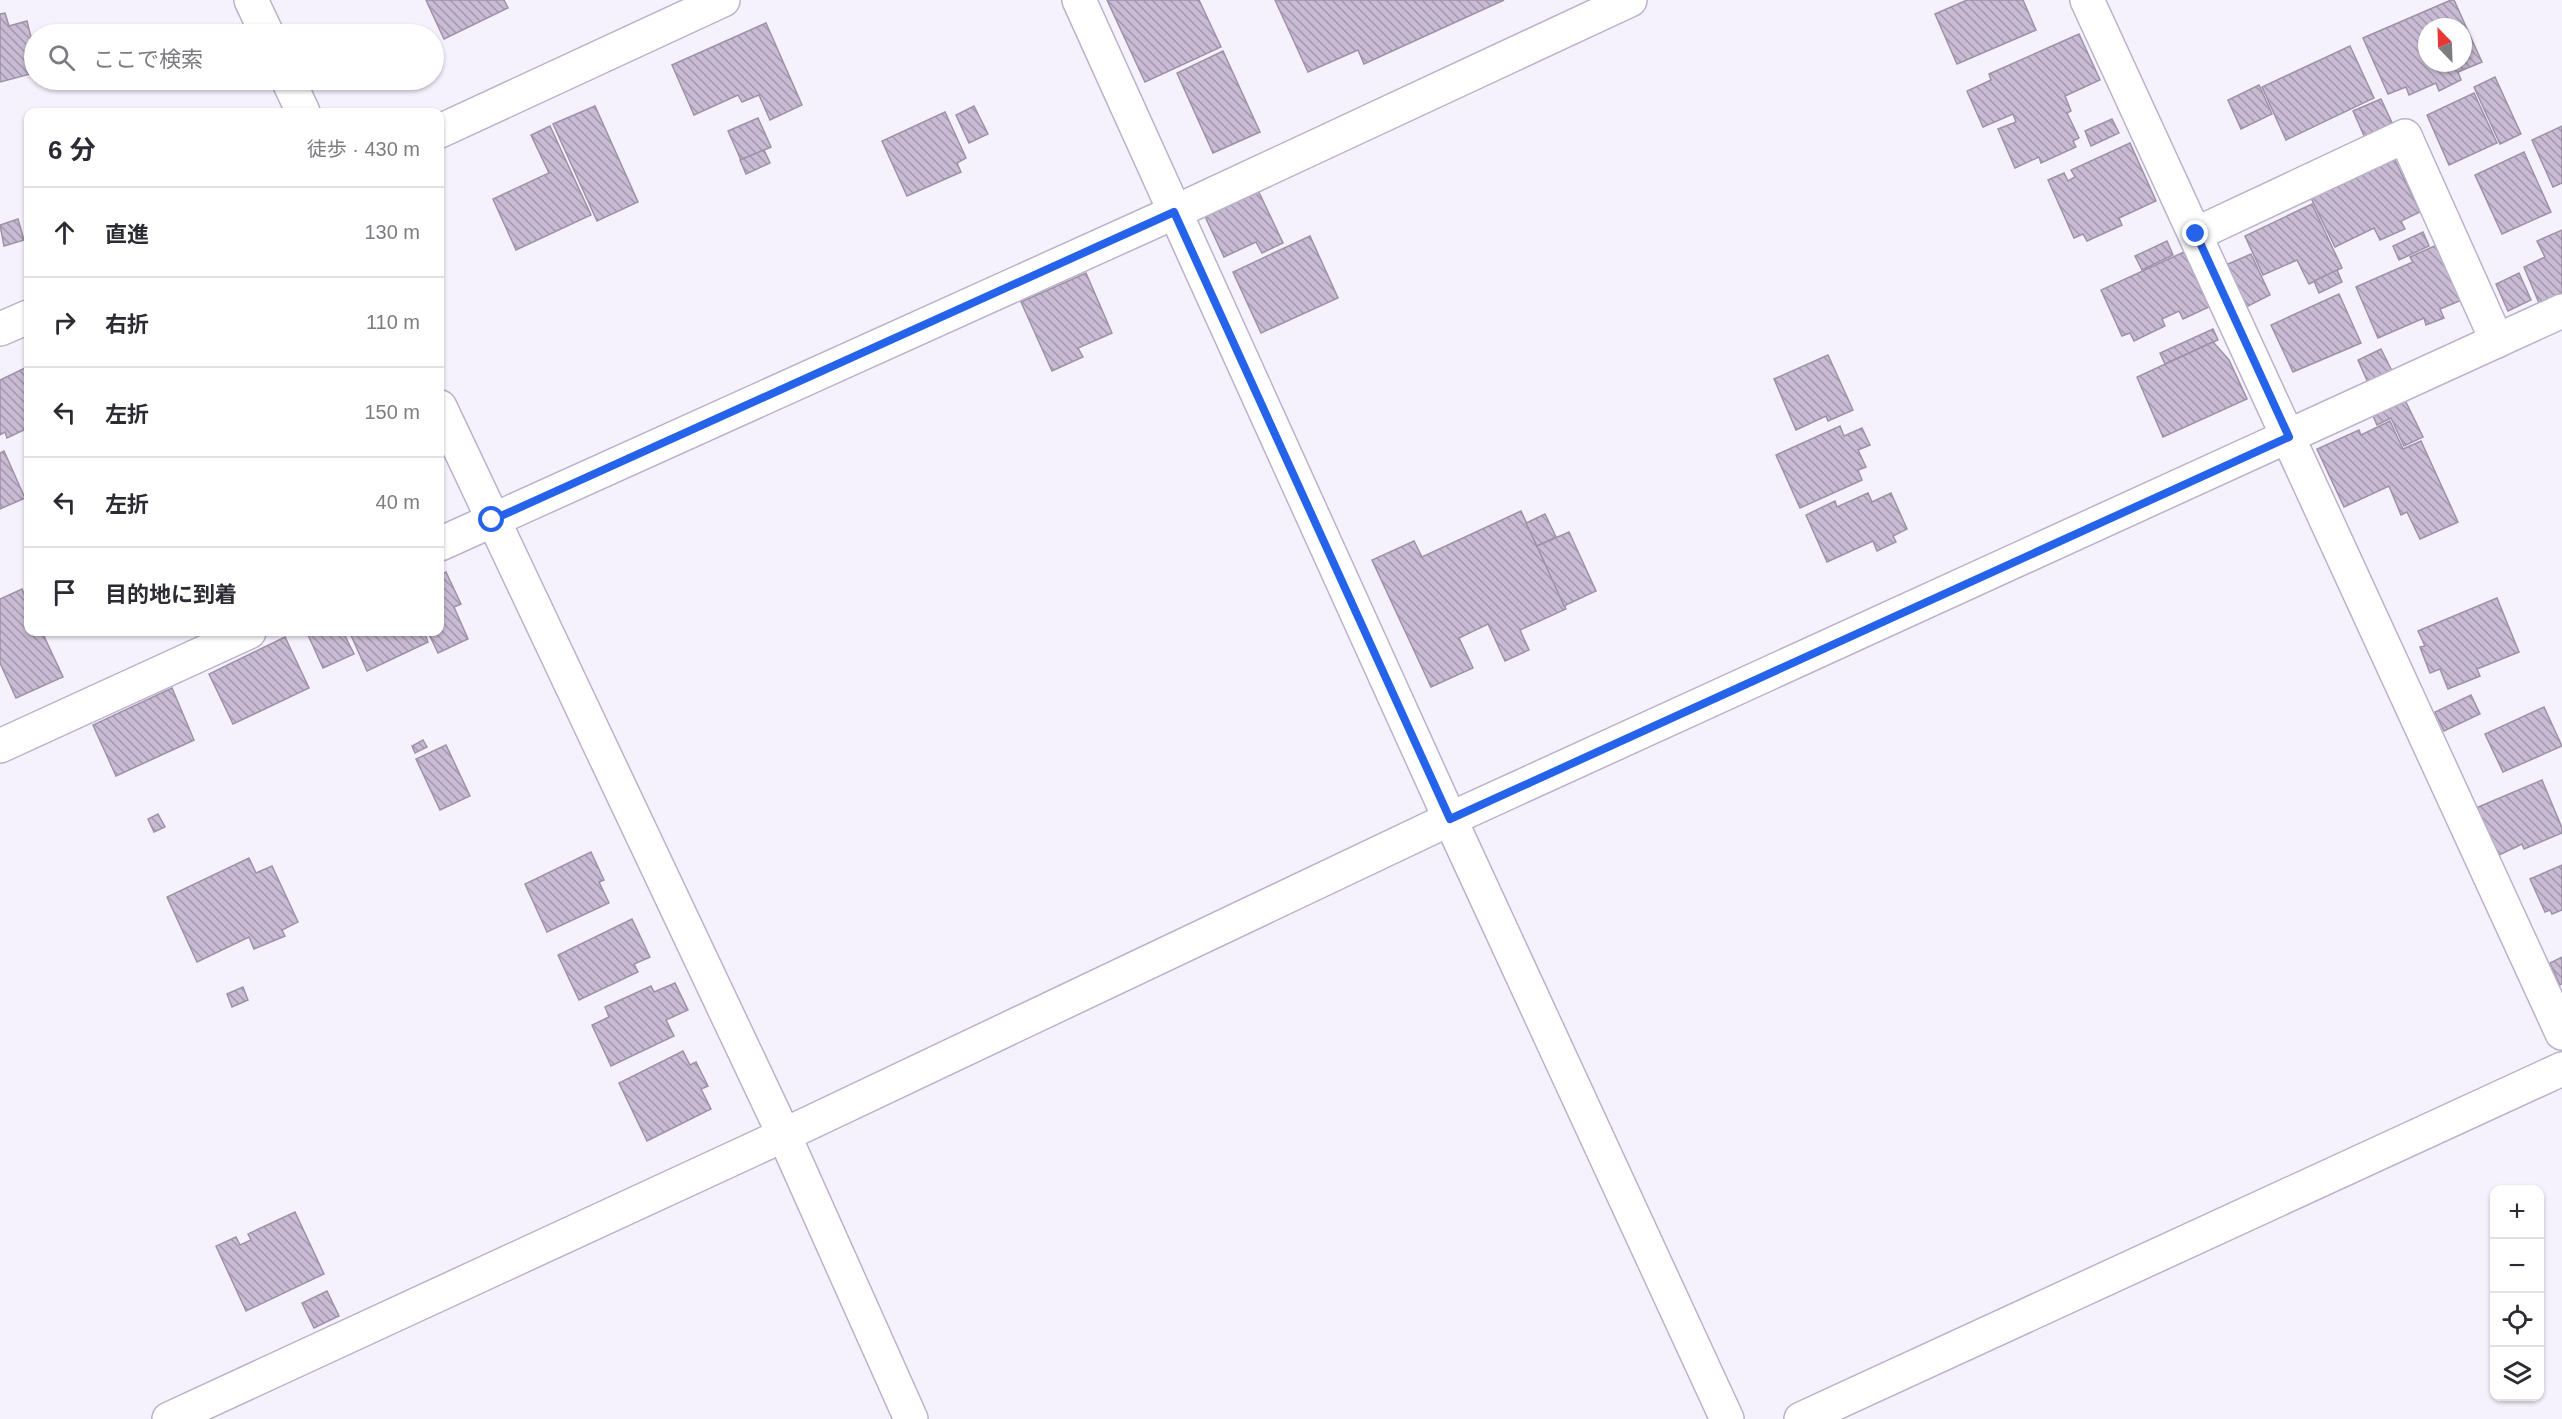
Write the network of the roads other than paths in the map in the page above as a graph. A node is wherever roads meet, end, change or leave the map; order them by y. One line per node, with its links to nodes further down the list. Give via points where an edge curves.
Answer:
1 (251, 0): 6 (street)
2 (723, 0): 9 (street)
3 (1079, 0): 10 (street)
4 (1630, 0): 10 (street)
5 (2087, 0): 11 (street)
6 (262, 24)
7 (293, 90): 8 (street)
8 (301, 108)
9 (444, 129)
10 (1174, 212): 18 (street); 22 (street)
11 (2196, 234): 15 (street, via 2405,136); 17 (street)
12 (2562, 311): 15 (street)
13 (24, 319): 14 (street)
14 (0, 330)
15 (2497, 341): 17 (street)
16 (444, 416): 18 (street)
17 (2289, 437): 22 (street); 23 (street)
18 (492, 520): 19 (street); 25 (street)
19 (444, 542)
20 (240, 636): 21 (street)
21 (0, 746)
22 (1450, 819): 25 (street); 28 (street)
23 (2562, 1033)
24 (2562, 1069): 29 (street)
25 (784, 1136): 26 (street); 27 (street)
26 (169, 1419)
27 (911, 1419)
28 (1727, 1419)
29 (1801, 1419)

